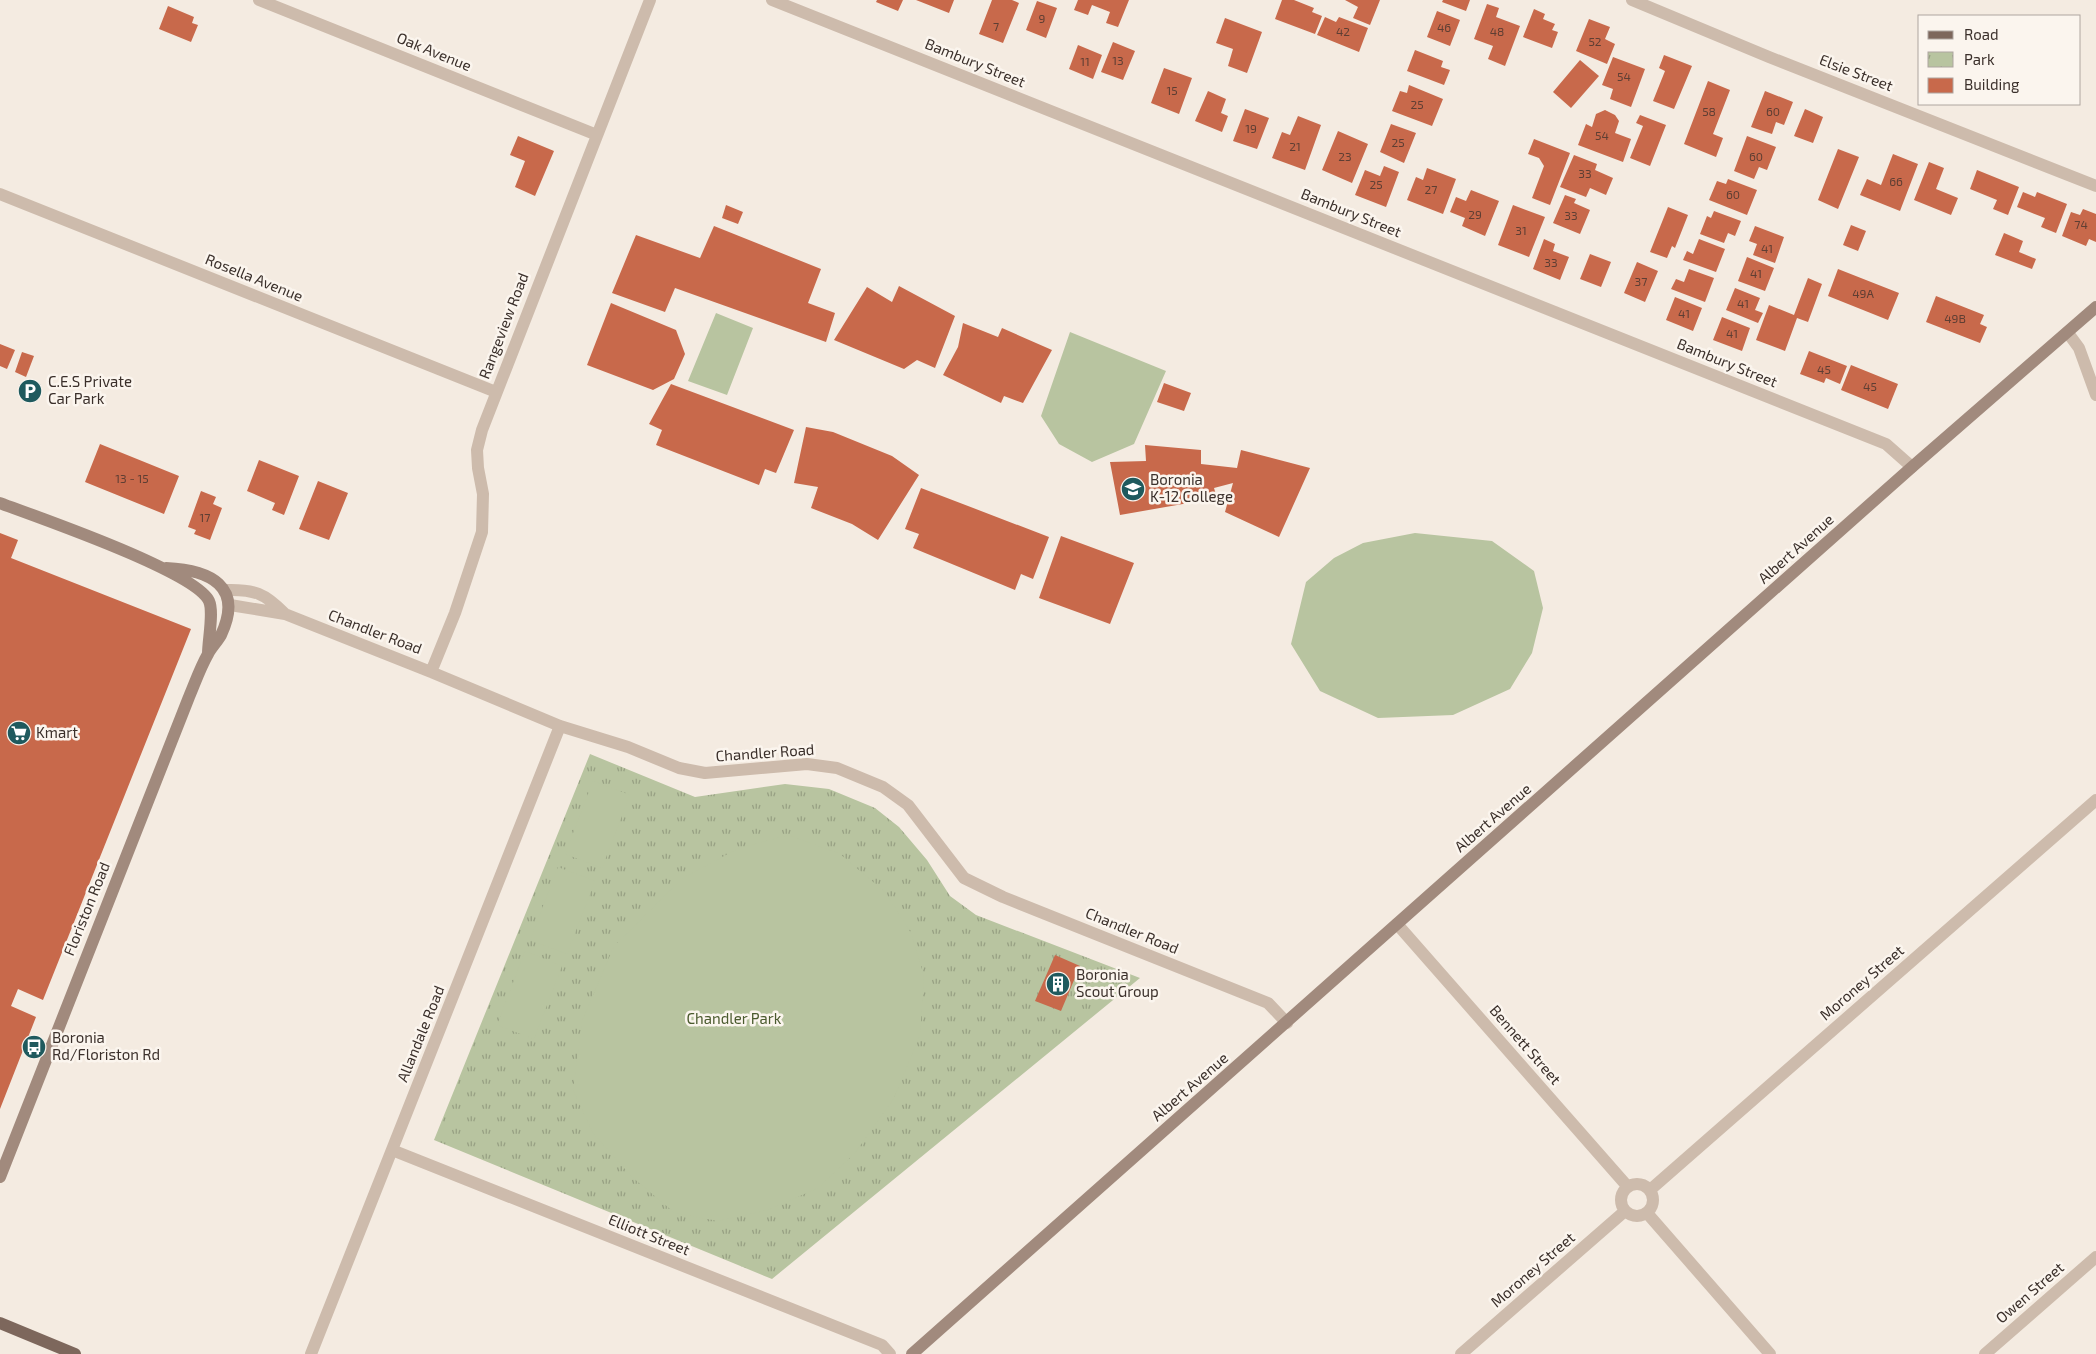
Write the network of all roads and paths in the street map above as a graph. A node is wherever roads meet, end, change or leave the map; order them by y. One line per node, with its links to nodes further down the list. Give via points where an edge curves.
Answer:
1 (259, 0): 5 (street, Oak Avenue)
2 (650, 0): 5 (street, Rangeview Road)
3 (772, 0): 12 (street, Bambury Street, via 1886,444)
4 (1632, 0): 6 (street, Elsie Street)
5 (597, 135): 10 (street, Rangeview Road)
6 (2096, 186)
7 (0, 194): 10 (street, Rosella Avenue)
8 (2096, 307): 9 (main road, Albert Avenue)
9 (2068, 333): 11 (street, via 2080,348); 12 (main road, Albert Avenue)
10 (496, 392): 20 (street, Rangeview Road, via 477,450 483,494 482,532)
11 (2096, 395)
12 (1912, 467): 23 (main road, Albert Avenue)
13 (0, 503): 14 (main road)
14 (166, 568): 15 (main road, via 202,573); 16 (main road, via 195,586)
15 (225, 590): 16 (main road); 17 (main road); 18 (street, Chandler Road, via 255,592 269,598)
16 (209, 600): 17 (main road); 19 (main road, Floriston Road, via 212,616)
17 (230, 605): 18 (street, Chandler Road); 19 (main road, Floriston Road, via 220,638)
18 (285, 614): 20 (street, Chandler Road)
19 (208, 654): 26 (main road, Floriston Road)
20 (432, 672): 21 (street, Chandler Road)
21 (560, 726): 24 (street, Chandler Road, via 705,774 807,764 837,768 883,787 908,805 964,878 1003,897 1268,1003); 25 (street, Allandale Road)
22 (2096, 800): 28 (street, Moroney Street)
23 (1397, 924): 24 (main road, Albert Avenue); 27 (street, Bennett Street)
24 (1286, 1023): 36 (main road, Albert Avenue)
25 (392, 1150): 34 (street, Allandale Road); 35 (street, Elliott Street, via 882,1345)
26 (0, 1177)
27 (1628, 1187): 28 (street, via 1639,1184); 29 (street, via 1622,1198)
28 (1650, 1190): 30 (street, via 1653,1202)
29 (1625, 1211): 30 (street, via 1636,1216); 37 (street, Moroney Street)
30 (1647, 1213): 38 (street)
31 (2096, 1257): 39 (street, Owen Street)
32 (0, 1323): 33 (main road)
33 (75, 1354)
34 (311, 1354)
35 (890, 1354)
36 (912, 1354)
37 (1461, 1354)
38 (1770, 1354)
39 (1985, 1354)

